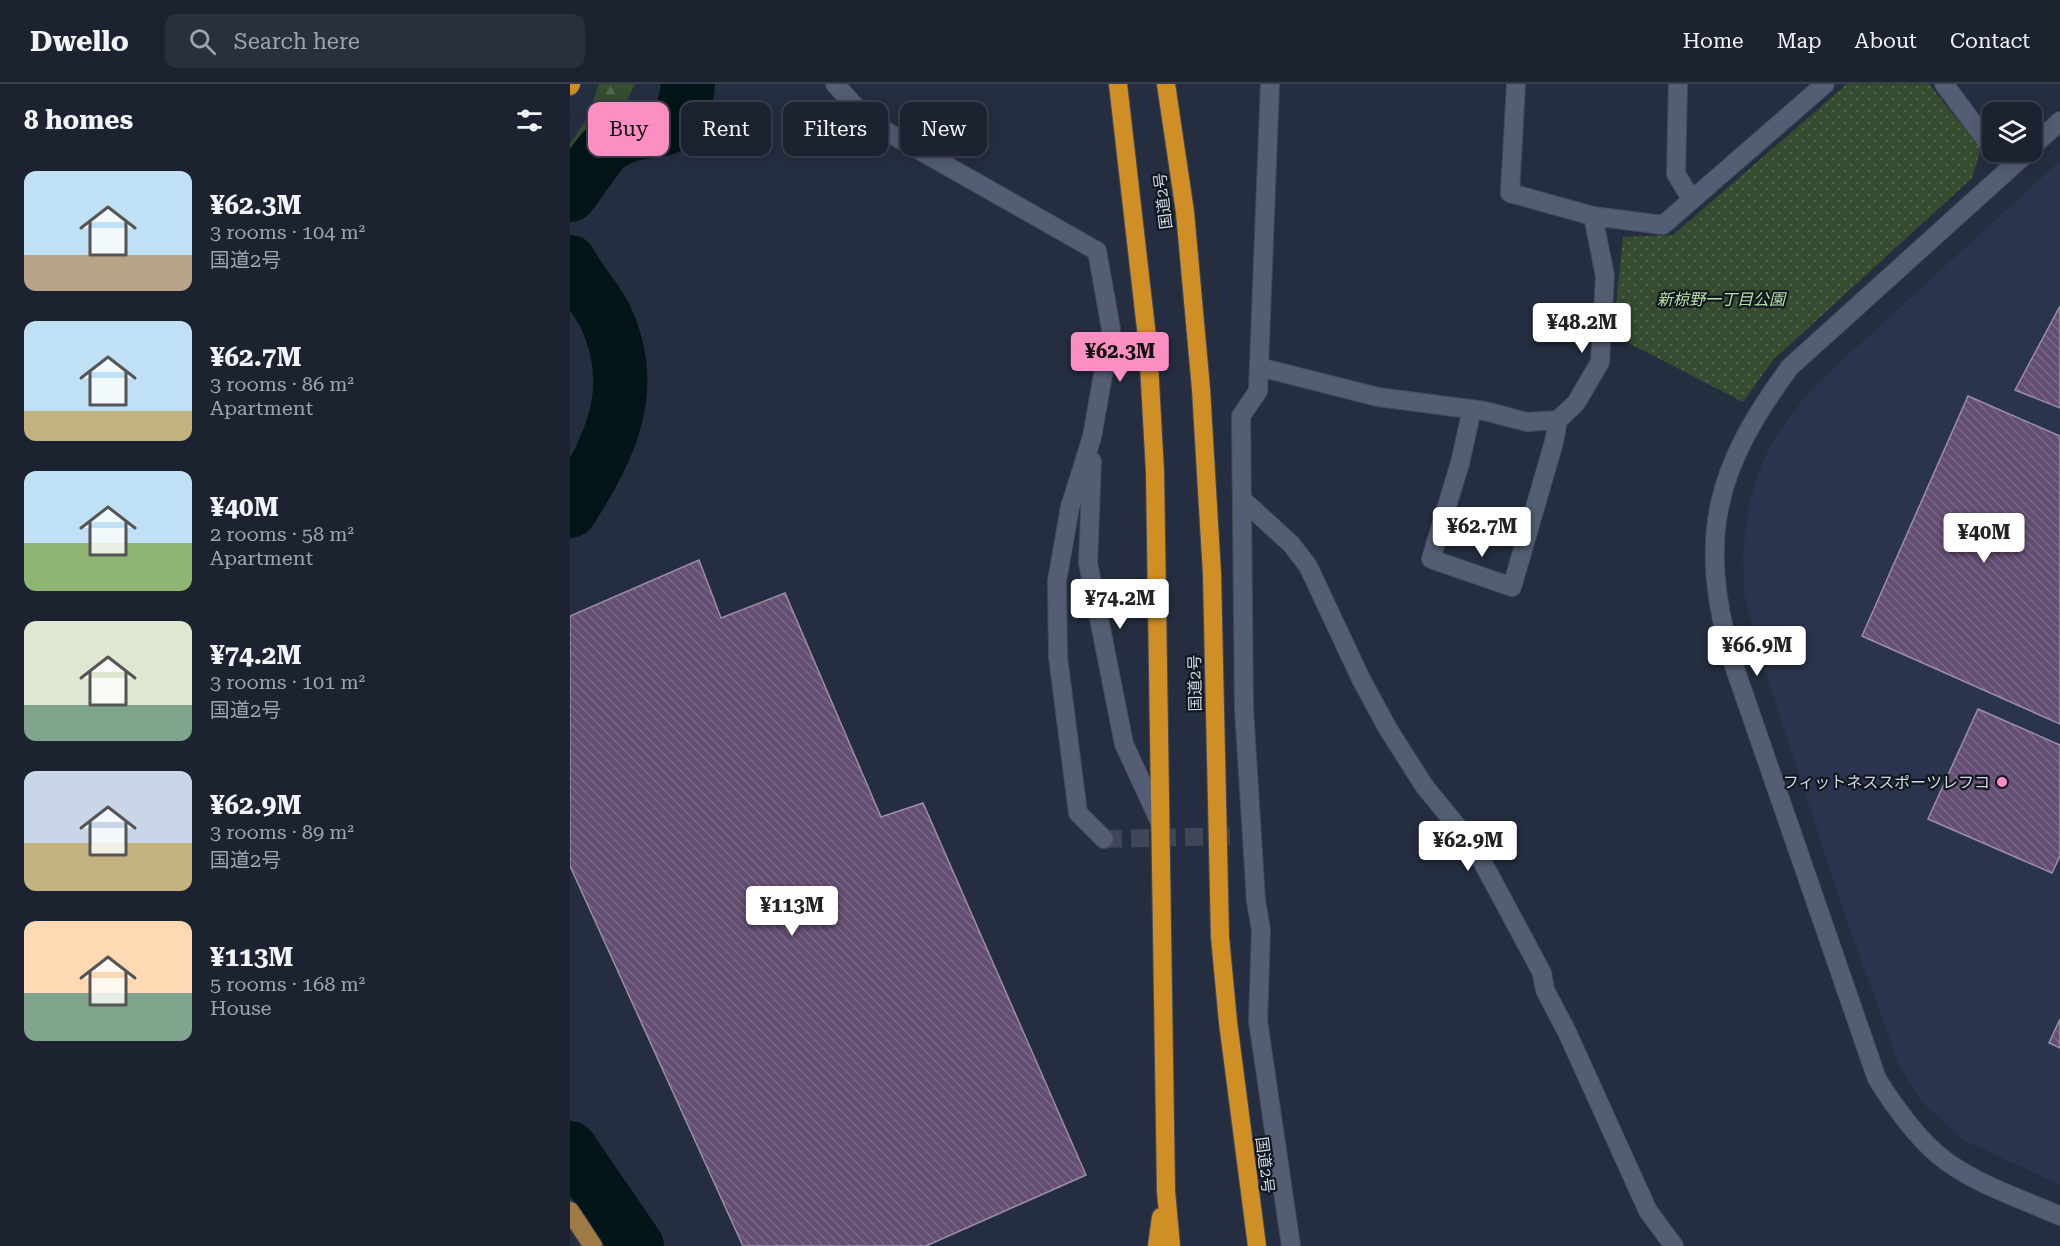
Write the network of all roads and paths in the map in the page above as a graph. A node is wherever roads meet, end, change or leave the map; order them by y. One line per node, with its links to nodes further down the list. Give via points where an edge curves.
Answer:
1 (835, 84): 20 (street, via 864,116 1097,251 1111,329)
2 (1118, 84): 22 (highway, 国道2号, via 1148,346 1155,484)
3 (1166, 84): 30 (highway, 国道2号, via 1185,212 1204,447 1212,574 1220,937)
4 (1270, 84): 17 (street)
5 (1516, 84): 16 (street, via 1510,193)
6 (1678, 84): 15 (street, via 1676,174)
7 (1825, 84): 15 (street)
8 (1944, 84): 10 (street)
9 (2060, 121): 11 (street)
10 (1982, 135)
11 (2042, 138)
12 (2002, 162): 14 (street)
13 (2017, 162): 14 (street)
14 (2008, 170): 26 (street, via 1790,367 1759,409 1726,477 1714,546 1715,583 1731,657 1877,1079 1913,1130 1938,1155 1977,1178)
15 (1692, 200): 16 (street, via 1663,225)
16 (1593, 216): 19 (street, via 1605,276 1600,362 1576,403)
17 (1259, 367): 18 (street, via 1378,397); 21 (street, via 1258,391 1241,416)
18 (1473, 409): 19 (street, via 1527,422); 19 (street, via 1431,559 1512,587)
19 (1558, 420)
20 (1092, 437): 22 (street, via 1088,563 1124,744); 23 (street, via 1070,507 1057,581 1058,657 1078,813)
21 (1243, 500): 31 (street, via 1245,836 1261,930 1258,1021); 32 (street, via 1291,544 1308,566 1388,729 1425,787 1475,848 1542,974 1545,990 1648,1211)
22 (1160, 822): 24 (highway, 国道2号)
23 (1104, 839)
24 (1166, 1191): 28 (highway); 29 (highway, 国道2号)
25 (570, 1211): 27 (main road)
26 (2060, 1215)
27 (593, 1246)
28 (1157, 1246)
29 (1171, 1246)
30 (1257, 1246)
31 (1291, 1246)
32 (1674, 1246)

